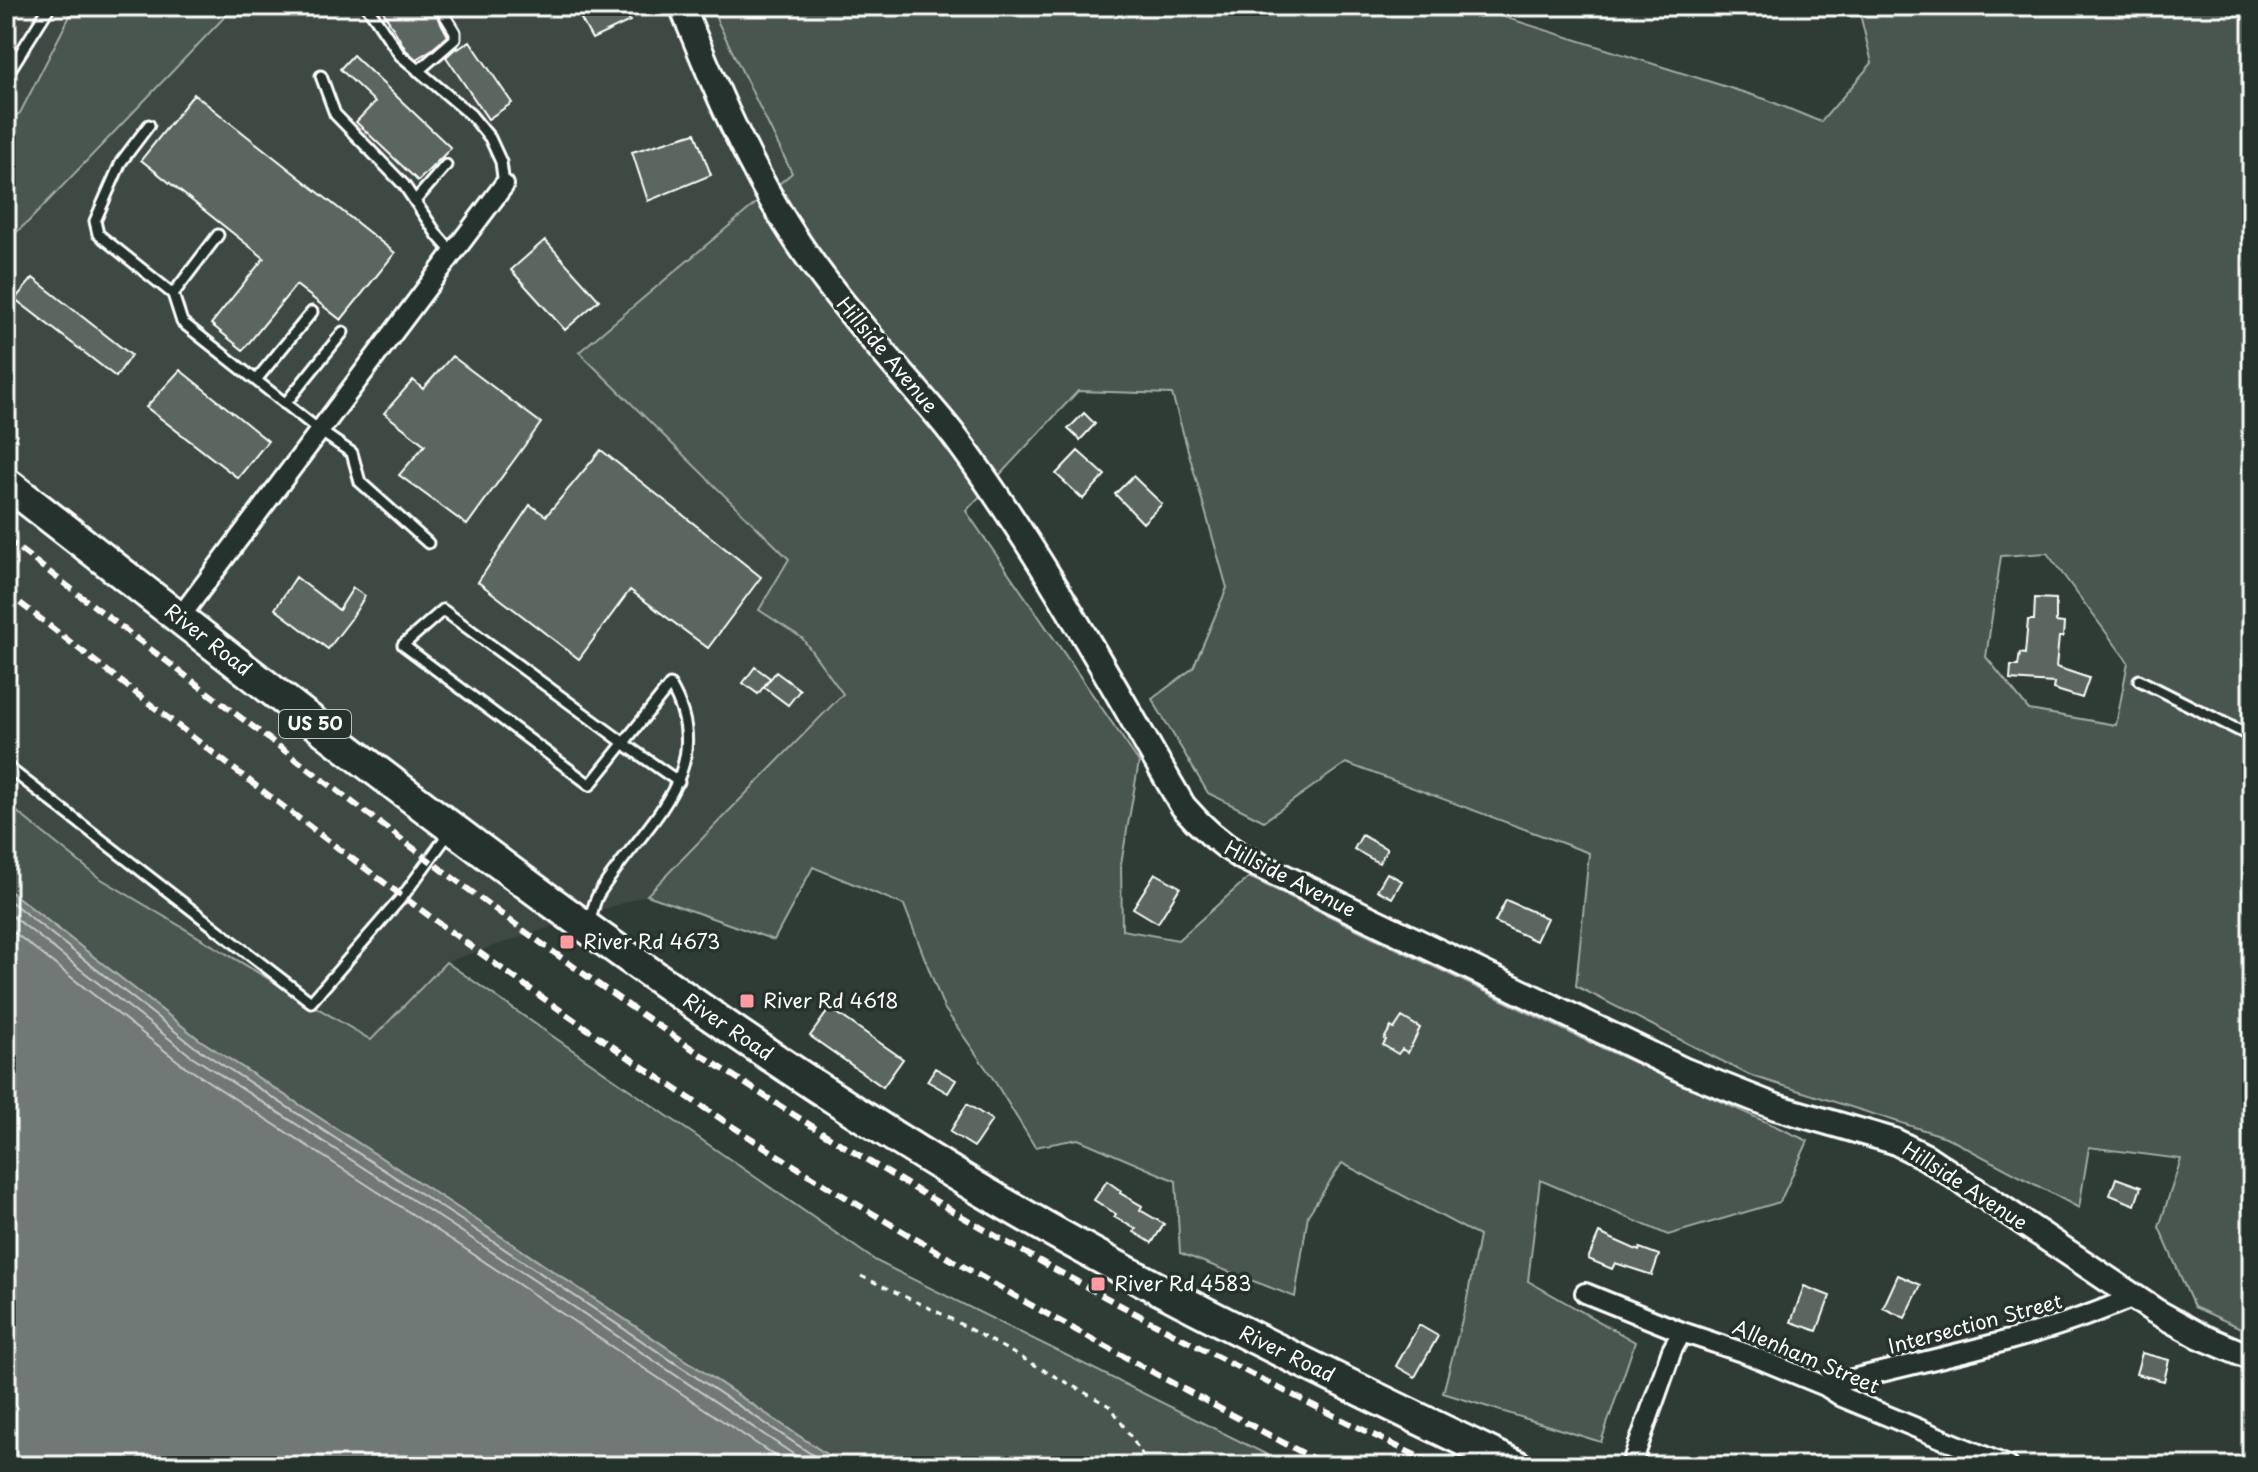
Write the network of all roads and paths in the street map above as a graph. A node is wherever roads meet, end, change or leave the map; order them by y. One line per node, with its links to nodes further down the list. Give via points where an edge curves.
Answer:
1 (50, 6): 6 (lane)
2 (367, 6): 5 (lane, via 400,55)
3 (439, 6): 5 (lane, via 455,39)
4 (682, 6): 32 (street, Hillside Avenue, via 738,139 774,205 846,308 957,439 1015,522 1200,827 1242,857 1685,1071 1776,1107 1894,1141 1926,1157)
5 (418, 71): 10 (lane, via 490,138)
6 (6, 76)
7 (321, 76): 11 (lane, via 335,114)
8 (149, 125): 14 (lane, via 121,162 95,221 98,234)
9 (446, 165): 11 (lane)
10 (504, 185): 13 (street)
11 (415, 201): 13 (lane)
12 (218, 235): 14 (lane)
13 (453, 253): 19 (street)
14 (173, 294): 17 (lane, via 182,322)
15 (312, 312): 17 (lane)
16 (343, 332): 18 (lane)
17 (256, 380): 18 (lane)
18 (285, 404): 19 (lane)
19 (320, 431): 21 (lane, via 352,453 360,482); 22 (street)
20 (6, 483): 22 (main road, River Road / US 50)
21 (428, 543)
22 (180, 617): 28 (main road, River Road / US 50)
23 (2139, 680): 24 (lane)
24 (2252, 737)
25 (624, 743): 25 (lane, via 443,610 403,645 590,785); 27 (lane); 27 (lane, via 670,685 686,723 688,752)
26 (6, 766): 28 (lane, via 311,1002 403,896)
27 (679, 782): 29 (lane, via 596,898)
28 (452, 829): 29 (main road, River Road / US 50)
29 (589, 928): 37 (main road, River Road / US 50, via 829,1094 1120,1270)
30 (861, 1276): 36 (path, via 1111,1407)
31 (1585, 1293): 33 (street, Allenham Street)
32 (2133, 1297): 34 (street, Hillside Avenue, via 2200,1336); 35 (street, Intersection Street, via 2055,1327)
33 (1682, 1332): 35 (street, Allenham Street); 38 (street)
34 (2252, 1358)
35 (1825, 1386): 39 (street, Allenham Street)
36 (1150, 1466)
37 (1517, 1466)
38 (1631, 1466)
39 (2008, 1466)

